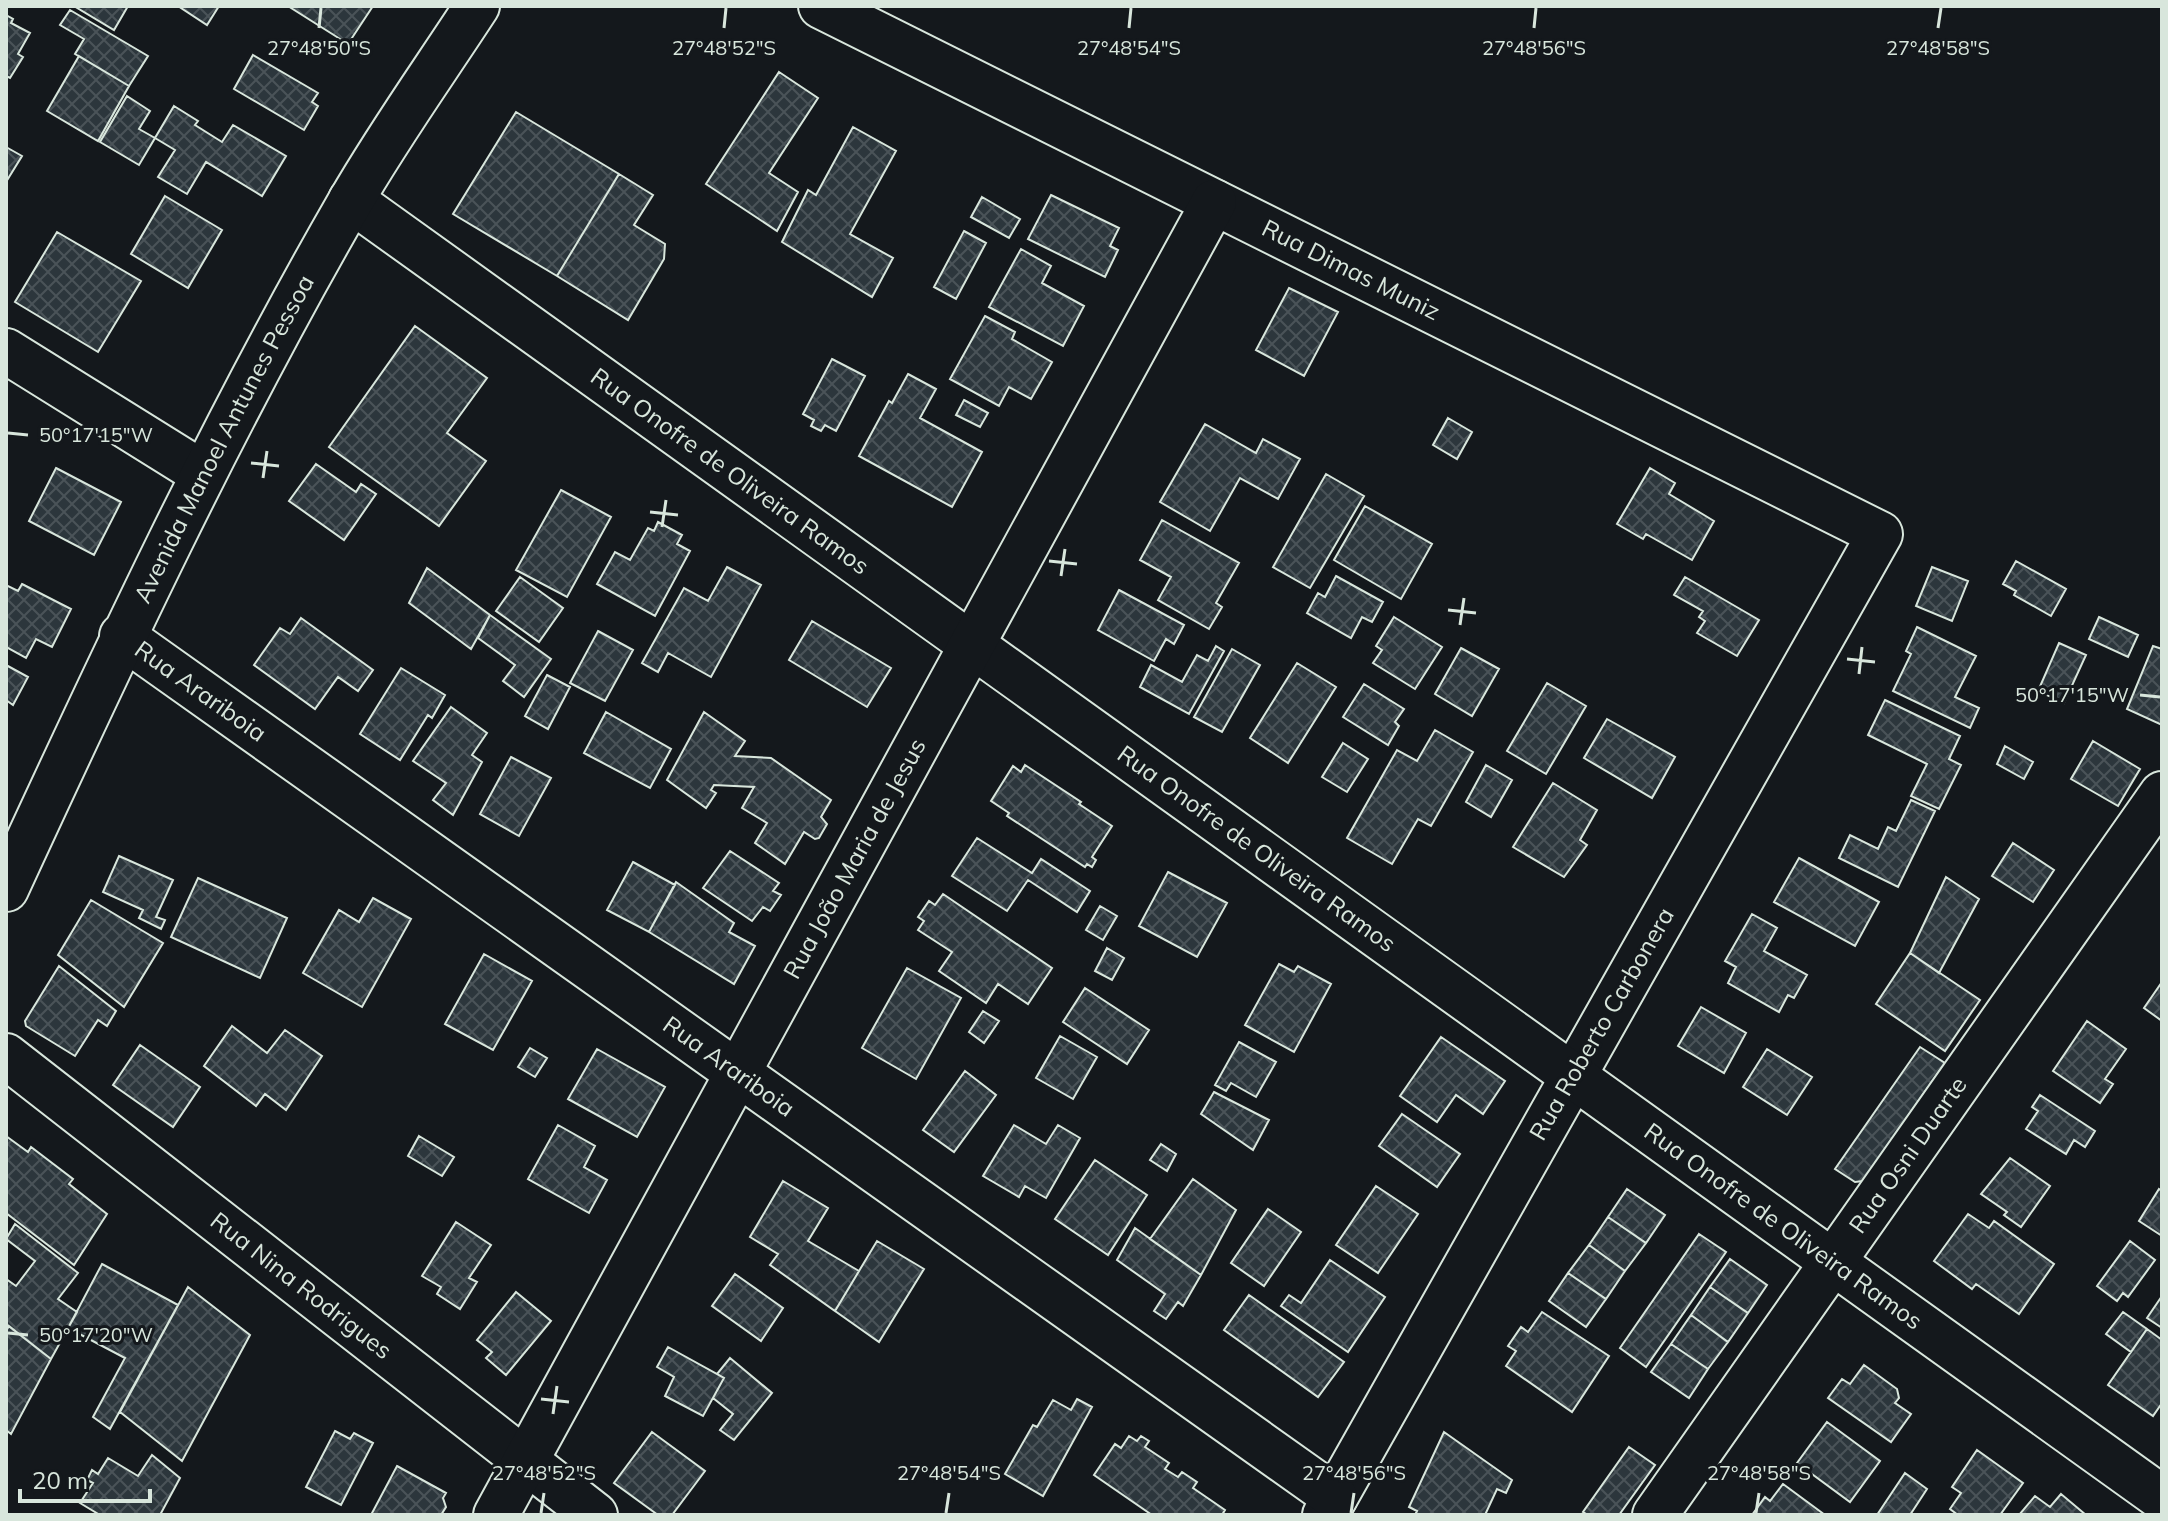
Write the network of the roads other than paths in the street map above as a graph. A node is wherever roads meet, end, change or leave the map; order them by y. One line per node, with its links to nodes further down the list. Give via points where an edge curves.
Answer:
1 (477, 6): 3 (street, Avenida Manoel Antunes Pessoa)
2 (821, 6): 4 (street, Rua Dimas Muniz)
3 (351, 200): 6 (street, Avenida Manoel Antunes Pessoa); 9 (street, Rua Onofre de Oliveira Ramos)
4 (1214, 202): 7 (street, Rua Dimas Muniz); 9 (street, Rua João Maria de Jesus)
5 (6, 351): 6 (street)
6 (202, 473): 8 (street, Avenida Manoel Antunes Pessoa)
7 (1880, 534): 14 (street, Rua Roberto Carbonera)
8 (122, 636): 11 (street, Avenida Manoel Antunes Pessoa); 13 (street, Rua Arariboia)
9 (971, 645): 13 (street, Rua João Maria de Jesus); 14 (street, Rua Onofre de Oliveira Ramos)
10 (2162, 794): 15 (street, Rua Osni Duarte)
11 (6, 889)
12 (6, 1056): 16 (street, Rua Nina Rodrigues)
13 (738, 1073): 16 (street, Rua João Maria de Jesus); 18 (street, Rua Arariboia)
14 (1573, 1076): 15 (street, Rua Onofre de Oliveira Ramos); 18 (street, Rua Roberto Carbonera)
15 (1833, 1262): 17 (street, Rua Onofre de Oliveira Ramos); 21 (street, Rua Osni Duarte)
16 (526, 1461): 19 (street, Rua João Maria de Jesus); 20 (street, Rua Nina Rodrigues)
17 (2162, 1500): 22 (street)
18 (1330, 1506)
19 (496, 1515)
20 (595, 1515)
21 (1655, 1515)
22 (2153, 1515)

